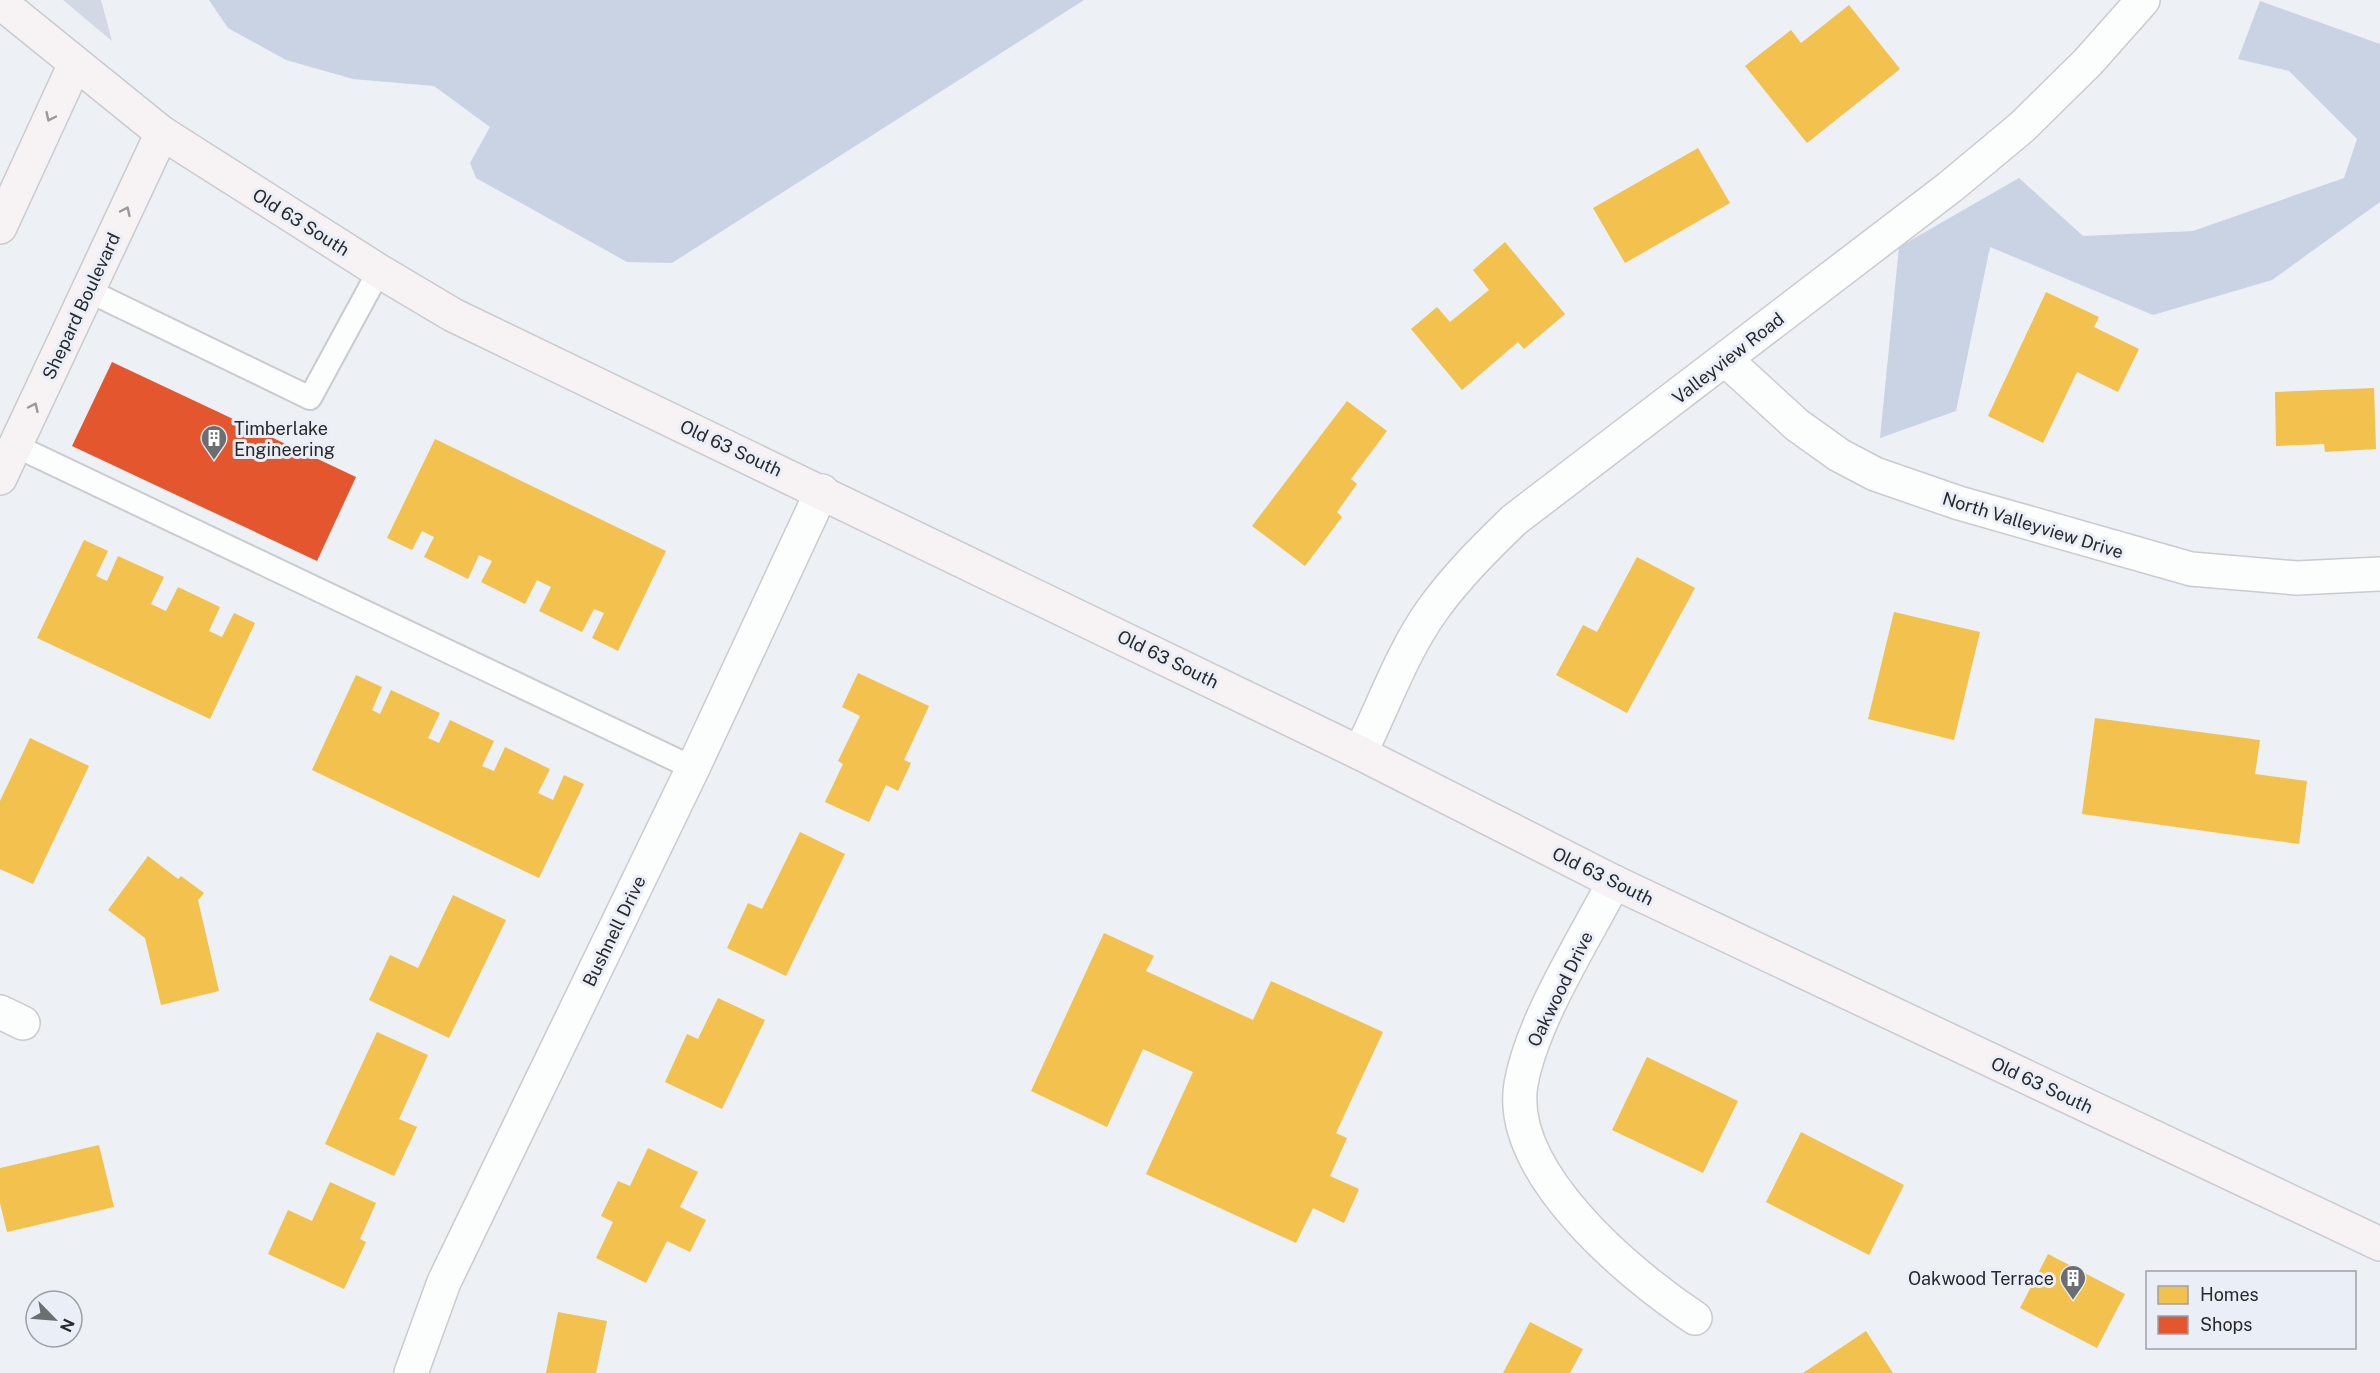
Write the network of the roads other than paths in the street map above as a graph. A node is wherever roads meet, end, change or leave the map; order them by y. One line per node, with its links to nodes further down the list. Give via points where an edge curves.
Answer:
1 (2143, 0): 8 (street, Valleyview Road, via 2022,127)
2 (0, 2): 3 (main road, Old 63 South)
3 (75, 64): 4 (main road, Old 63 South); 5 (main road, one-way to 5)
4 (162, 133): 6 (main road, Old 63 South); 7 (main road, Shepard Boulevard, one-way to 4)
5 (0, 226)
6 (379, 271): 7 (lane, via 310,398); 11 (main road, Old 63 South, via 453,315)
7 (89, 291): 9 (main road, Shepard Boulevard, one-way to 7)
8 (1726, 360): 12 (street, North Valleyview Drive, via 1797,425 1839,455 1875,474 1959,503 2191,569 2297,578); 13 (street, Valleyview Road, via 1514,520 1470,563 1432,610 1400,666)
9 (16, 446): 10 (main road, Shepard Boulevard); 14 (lane)
10 (0, 478)
11 (822, 491): 13 (main road, Old 63 South); 14 (street, Bushnell Drive)
12 (2380, 574)
13 (1360, 753): 15 (main road, Old 63 South)
14 (693, 768): 18 (street, Bushnell Drive, via 444,1282)
15 (1614, 882): 16 (main road, Old 63 South); 17 (street, Oakwood Drive, via 1530,1050 1521,1083 1522,1117 1535,1154 1576,1214 1642,1281)
16 (2380, 1244)
17 (1695, 1318)
18 (411, 1373)

